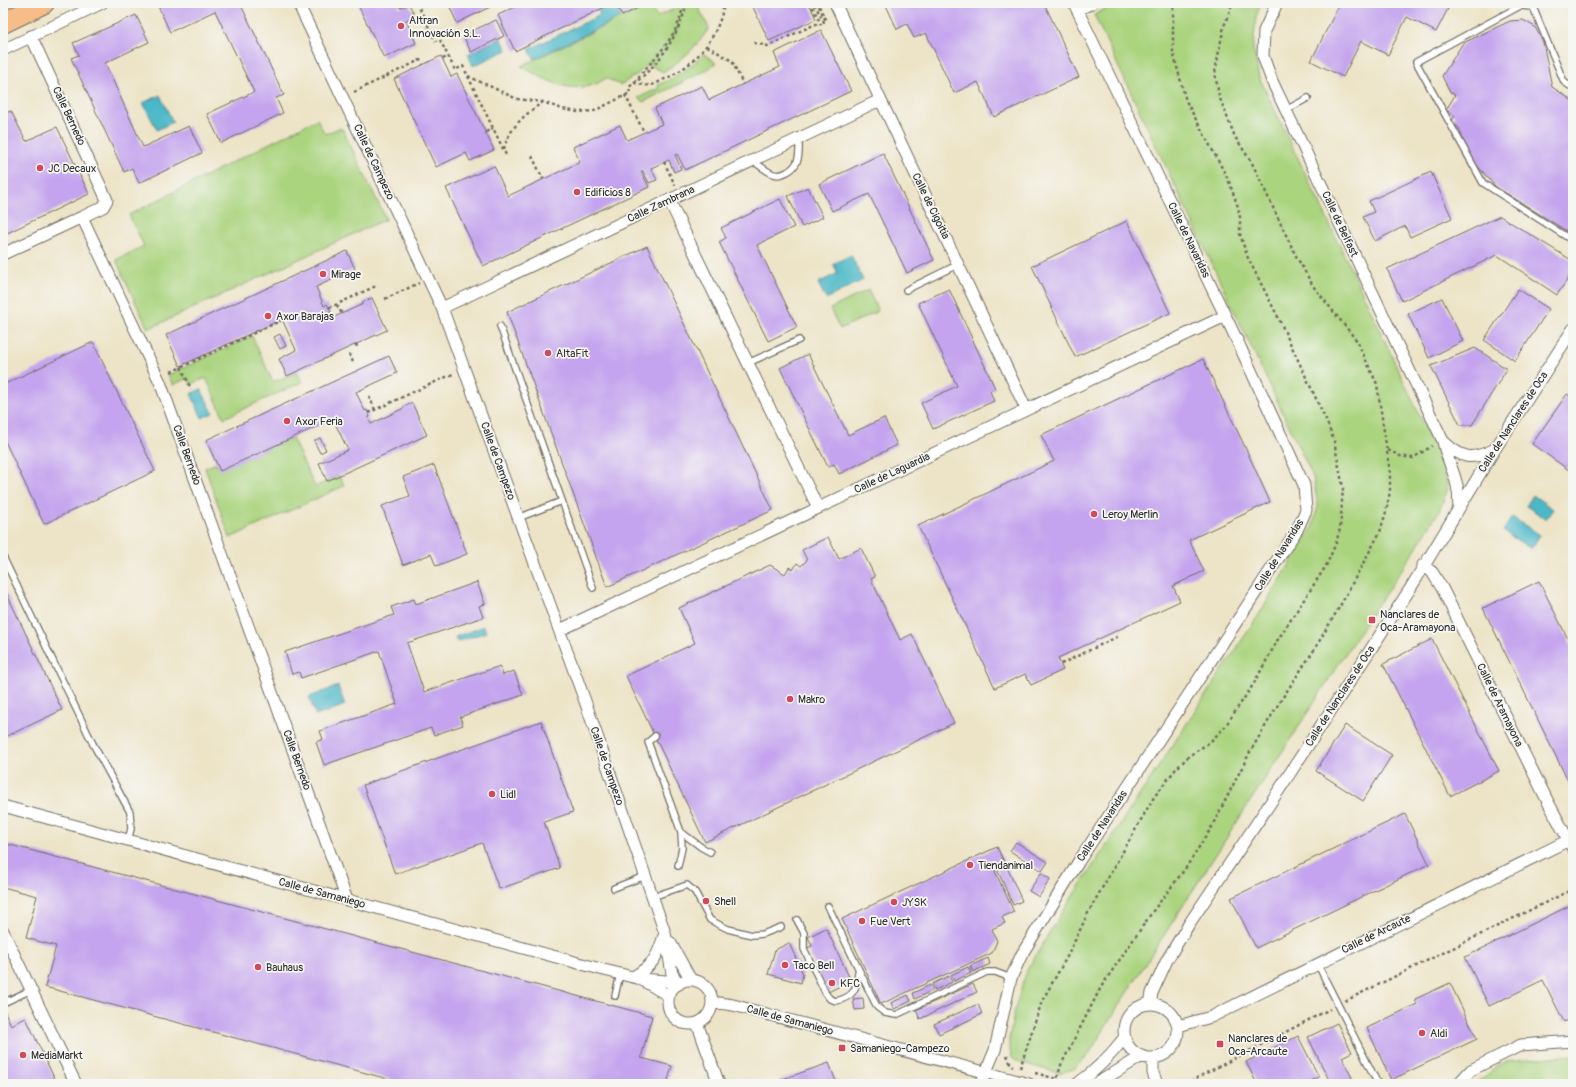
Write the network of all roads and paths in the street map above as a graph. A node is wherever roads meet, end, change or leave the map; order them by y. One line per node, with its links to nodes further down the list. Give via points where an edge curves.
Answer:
1 (44, 3): 17 (highway)
2 (102, 3): 18 (street)
3 (298, 3): 32 (street, Calle de Campezo)
4 (417, 3): 20 (path)
5 (505, 3): 16 (path)
6 (683, 3): 28 (path, via 680,19 672,35)
7 (687, 3): 28 (path, via 676,34 665,52)
8 (724, 3): 22 (path, via 716,32)
9 (819, 3): 21 (path, via 826,21 824,22 815,5 812,6 820,24 817,26 816,24 768,46)
10 (835, 3): 34 (street, Calle de Cigoitia)
11 (1092, 3): 15 (street)
12 (1175, 3): 129 (path, via 1173,52 1186,102 1228,179 1238,207 1240,234 1247,256 1277,315 1334,441 1343,488 1340,528 1326,566 1224,728 1175,770 1154,797 1089,911 1042,1001)
13 (1232, 3): 81 (path, via 1224,26 1215,73 1219,96 1235,137 1252,163 1312,286 1357,341 1377,384)
14 (1276, 3): 36 (street, Calle de Belfast, via 1264,31 1263,56)
15 (1075, 7): 61 (street, Calle de Navaridas)
16 (507, 8)
17 (3, 23)
18 (31, 36): 23 (street); 49 (street, Calle Bernedo, via 107,200 103,207)
19 (440, 40): 24 (path)
20 (436, 42)
21 (754, 43)
22 (707, 46): 28 (path, via 680,71 651,85); 29 (path, via 732,61)
23 (3, 50)
24 (448, 56): 25 (path); 27 (path, via 455,70 463,66)
25 (443, 58)
26 (422, 65): 32 (path, via 420,60)
27 (468, 76): 35 (path, via 517,99); 37 (path)
28 (635, 83): 31 (path, via 629,87 630,93)
29 (743, 84)
30 (1573, 88): 50 (lane, via 1564,82 1532,7 1520,6 1416,62 1483,183)
31 (626, 95): 35 (path, via 594,111 578,112); 39 (path)
32 (343, 97): 53 (street, Calle de Campezo)
33 (1308, 98): 36 (lane)
34 (880, 100): 40 (street, Calle Zambrana); 52 (street, Calle de Cigoitia)
35 (543, 102): 41 (path, via 520,120 510,133)
36 (1286, 110): 79 (street, Calle de Belfast)
37 (494, 128): 38 (path); 41 (path)
38 (486, 132)
39 (644, 132)
40 (799, 138): 44 (street, Calle Zambrana); 44 (lane, via 800,156 790,170 781,175 772,174)
41 (504, 150): 42 (path)
42 (506, 155)
43 (532, 156): 46 (path)
44 (753, 160): 48 (street, Calle Zambrana)
45 (664, 162): 47 (path)
46 (543, 179)
47 (678, 191)
48 (669, 200): 59 (street, Calle Zambrana); 69 (street)
49 (82, 217): 51 (street); 103 (street, Calle Bernedo, via 160,382)
50 (1573, 241)
51 (3, 254)
52 (959, 264): 55 (lane); 76 (street, Calle de Cigoitia)
53 (429, 279): 56 (path); 59 (street, Calle de Campezo)
54 (378, 285): 57 (path)
55 (906, 290)
56 (385, 299)
57 (337, 304): 58 (path); 60 (path)
58 (329, 308)
59 (442, 308): 72 (street, Calle de Campezo)
60 (342, 314)
61 (1225, 316): 76 (street, Calle de Laguardia); 114 (street, Calle de Navaridas, via 1304,485 1306,510 1297,530 1047,911 1022,954)
62 (282, 320): 71 (path)
63 (500, 326): 82 (lane)
64 (1573, 329): 80 (street, Calle de Nanclares de Oca)
65 (799, 340): 69 (lane)
66 (356, 344): 67 (path)
67 (358, 349)
68 (349, 354): 70 (path)
69 (748, 363): 83 (street)
70 (354, 364)
71 (181, 367): 73 (path); 74 (path)
72 (464, 368): 77 (path); 85 (street, Calle de Campezo)
73 (170, 372)
74 (192, 389)
75 (368, 396): 77 (path)
76 (1026, 409): 83 (street, Calle de Laguardia)
77 (375, 410): 78 (path)
78 (368, 413)
79 (1443, 441): 80 (street, Calle de Belfast, via 1456,453 1468,457); 81 (path, via 1413,458 1400,456); 84 (street, Calle de Belfast, via 1458,491)
80 (1495, 449): 84 (street, Calle de Nanclares de Oca)
81 (1388, 450): 131 (path, via 1390,491 1380,532 1314,650 1250,752 1210,830 1102,987 1061,1066)
82 (562, 501): 85 (lane); 88 (lane)
83 (818, 508): 89 (street, Calle de Laguardia)
84 (1458, 508): 87 (street, Calle de Nanclares de Oca)
85 (518, 518): 89 (street, Calle de Campezo)
86 (3, 557): 95 (lane, via 92,744 130,812 131,829)
87 (1423, 565): 96 (street, Calle de Aramayona, via 1432,572 1442,588 1547,800); 122 (street, Calle de Nanclares de Oca, via 1288,777 1174,948 1152,993)
88 (593, 588)
89 (560, 630): 99 (street, Calle de Campezo)
90 (1119, 636): 91 (path)
91 (1061, 664)
92 (655, 736): 94 (lane, via 648,742)
93 (3, 806): 95 (street, Calle de Samaniego)
94 (681, 832): 97 (lane); 98 (lane, via 682,848)
95 (128, 840): 103 (street, Calle de Samaniego)
96 (1571, 842): 110 (street, Calle de Arcaute)
97 (710, 852)
98 (678, 866)
99 (645, 876): 100 (lane); 102 (street, Calle de Campezo)
100 (614, 888)
101 (1573, 889): 123 (path)
102 (652, 897): 106 (lane, via 687,885 695,892 710,920 728,929 752,935); 108 (street, Calle de Campezo)
103 (346, 900): 112 (street, Calle de Samaniego)
104 (828, 906): 111 (lane)
105 (797, 920): 111 (lane, via 804,933 804,949 830,999 836,1001 850,996 855,991)
106 (781, 927)
107 (3, 932): 109 (street)
108 (665, 933): 113 (street, via 657,958); 115 (street, Calle de Campezo); 116 (street, Calle de Campezo, via 672,974)
109 (6, 948): 117 (street)
110 (1317, 963): 123 (lane); 125 (street, Calle de Arcaute, via 1211,1017)
111 (858, 970): 114 (lane, via 877,1007 885,1013 896,1015 987,972)
112 (620, 974): 113 (street, Calle de Samaniego); 118 (lane)
113 (637, 978): 116 (street, Calle de Samaniego); 119 (street, Calle de Samaniego)
114 (1012, 978): 130 (street, Calle de Navaridas)
115 (691, 980): 116 (street); 120 (street, via 705,986 710,992)
116 (678, 984): 119 (street)
117 (31, 990): 121 (lane); 132 (street)
118 (615, 996)
119 (669, 996): 124 (street, via 670,1009 678,1020 689,1024)
120 (712, 1002): 124 (street, via 707,1016); 130 (street, Calle de Samaniego, via 733,1004)
121 (3, 1003)
122 (1150, 1004): 125 (street, via 1170,1011); 126 (street, via 1137,1008 1127,1018 1124,1027)
123 (1338, 1005): 139 (path); 140 (lane)
124 (697, 1023): 133 (street)
125 (1178, 1026): 128 (street, via 1177,1038 1172,1048 1164,1055)
126 (1125, 1037): 128 (street, via 1134,1052); 136 (street, via 1088,1077)
127 (1573, 1041): 141 (street, via 1521,1045 1471,1070)
128 (1148, 1057): 137 (street); 138 (street)
129 (1020, 1068)
130 (986, 1073): 134 (street, Calle de Navaridas); 135 (street, Calle de Samaniego)
131 (1057, 1079)
132 (76, 1084)
133 (719, 1084)
134 (981, 1084)
135 (1029, 1084)
136 (1077, 1084)
137 (1096, 1084)
138 (1157, 1084)
139 (1185, 1084)
140 (1378, 1084)
141 (1458, 1084)

